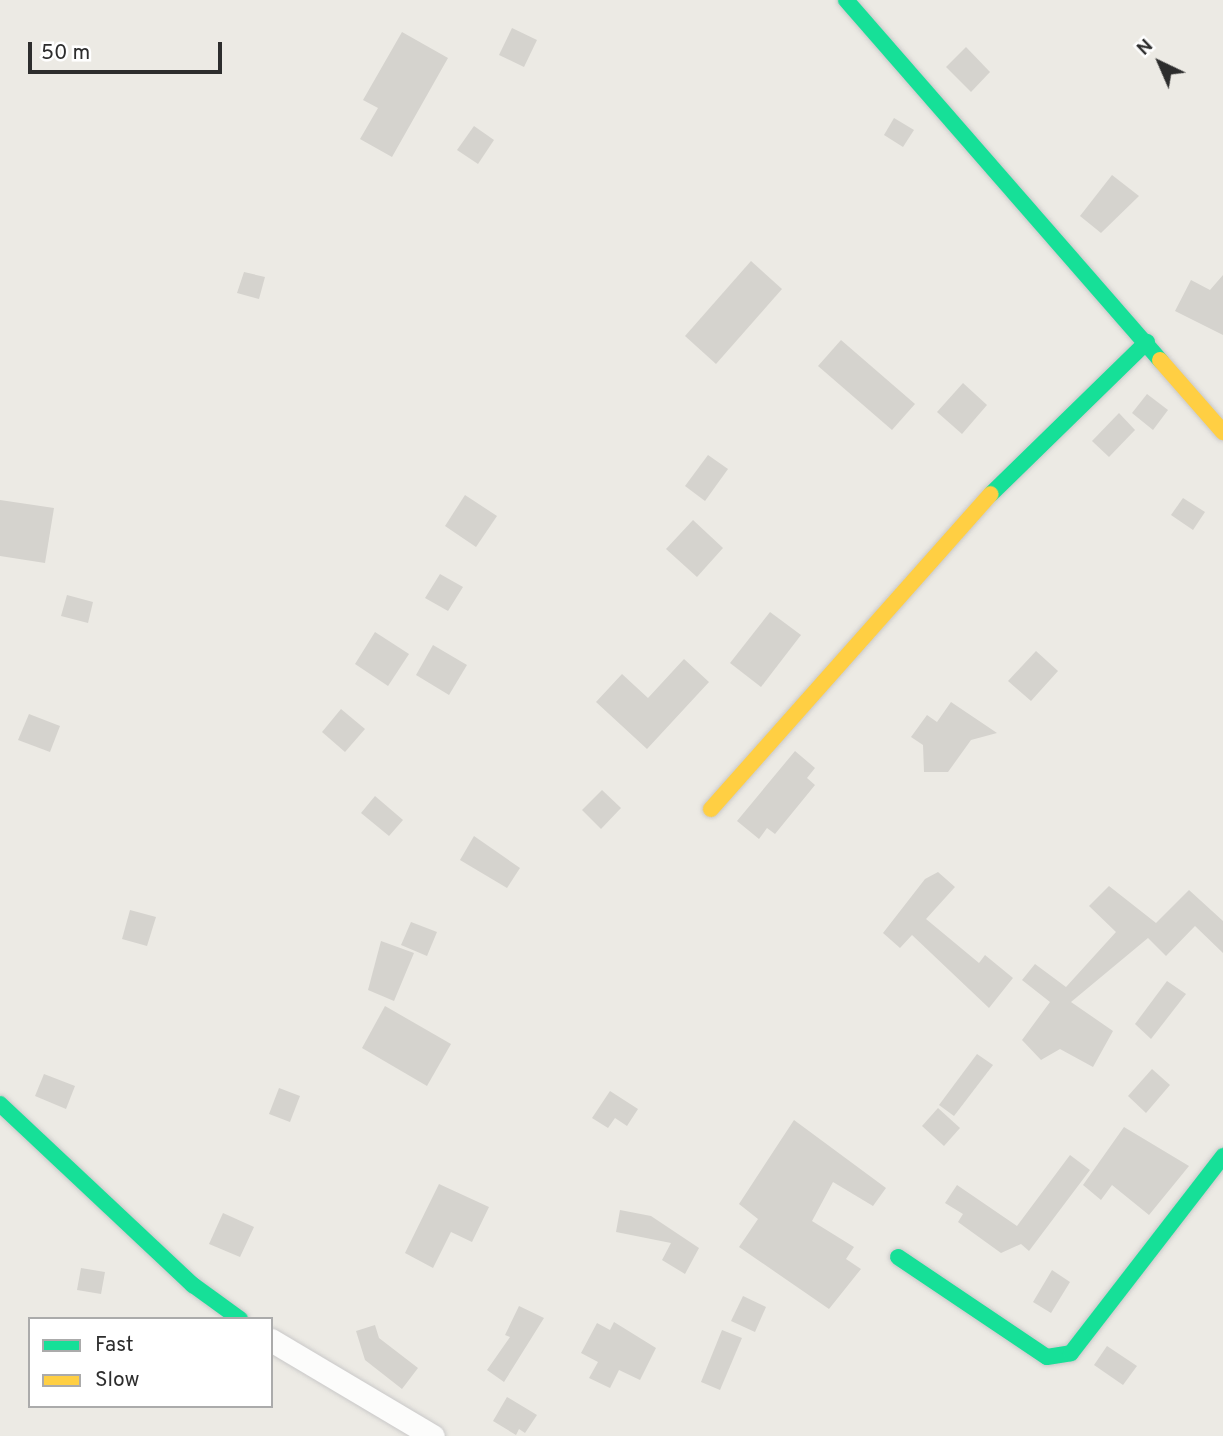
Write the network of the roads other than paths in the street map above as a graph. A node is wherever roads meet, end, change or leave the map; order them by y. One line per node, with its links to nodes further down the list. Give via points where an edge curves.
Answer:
1 (846, 0): 2 (street)
2 (1147, 342): 3 (street); 4 (street, via 996,489)
3 (1223, 432)
4 (711, 809)
5 (0, 1104): 8 (street, via 193,1285)
6 (1223, 1156): 7 (street, via 1071,1353 1047,1357)
7 (898, 1256)
8 (237, 1317)
9 (273, 1341): 10 (street)
10 (433, 1436)

